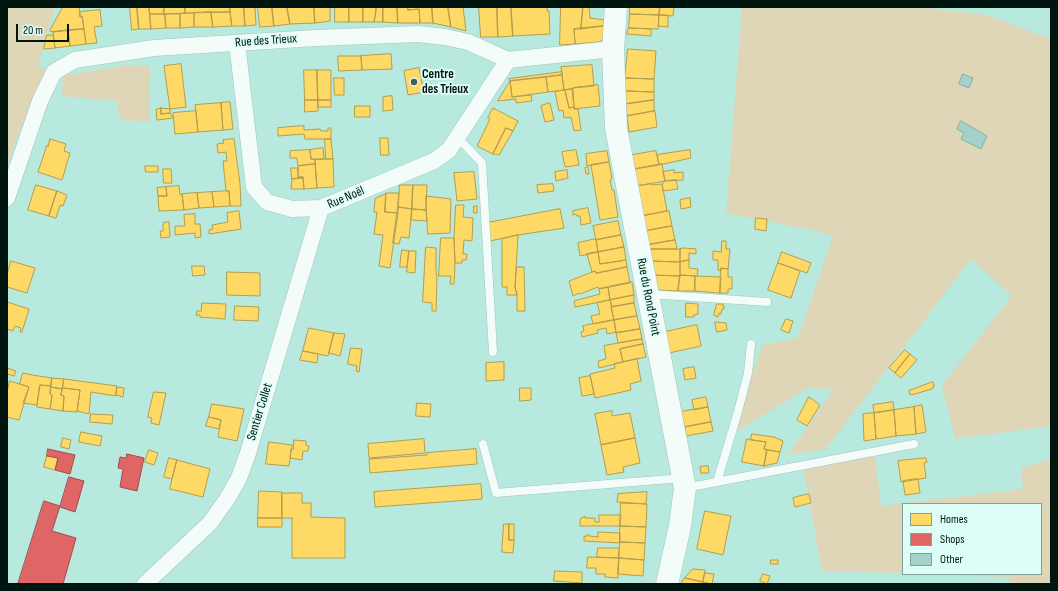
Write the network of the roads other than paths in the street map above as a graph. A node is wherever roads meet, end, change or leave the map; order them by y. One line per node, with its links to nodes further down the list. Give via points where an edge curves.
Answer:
1 (616, 7): 3 (street, Rue du Rond Point)
2 (237, 43): 4 (street, Rue des Trieux, via 418,34 468,42); 6 (street, Rue des Trieux, via 154,48 75,60 54,72 40,101); 7 (street, Rue Noël, via 254,187 266,202 292,209)
3 (613, 49): 4 (street); 8 (street, Rue du Rond Point, via 616,128)
4 (508, 60): 5 (street, Rue Noël)
5 (458, 138): 7 (street, Rue Noël, via 449,150 434,160); 11 (lane, via 482,164)
6 (7, 198)
7 (321, 208): 16 (street, Sentier Collet, via 239,478 210,523)
8 (648, 294): 9 (lane); 15 (street, Rue du Rond Point)
9 (767, 302)
10 (751, 344): 14 (lane, via 748,373)
11 (493, 352)
12 (483, 444): 15 (lane, via 496,493)
13 (914, 444): 14 (lane)
14 (717, 482): 15 (lane)
15 (684, 483): 17 (street, Rue du Rond Point, via 680,526)
16 (145, 584)
17 (666, 584)

